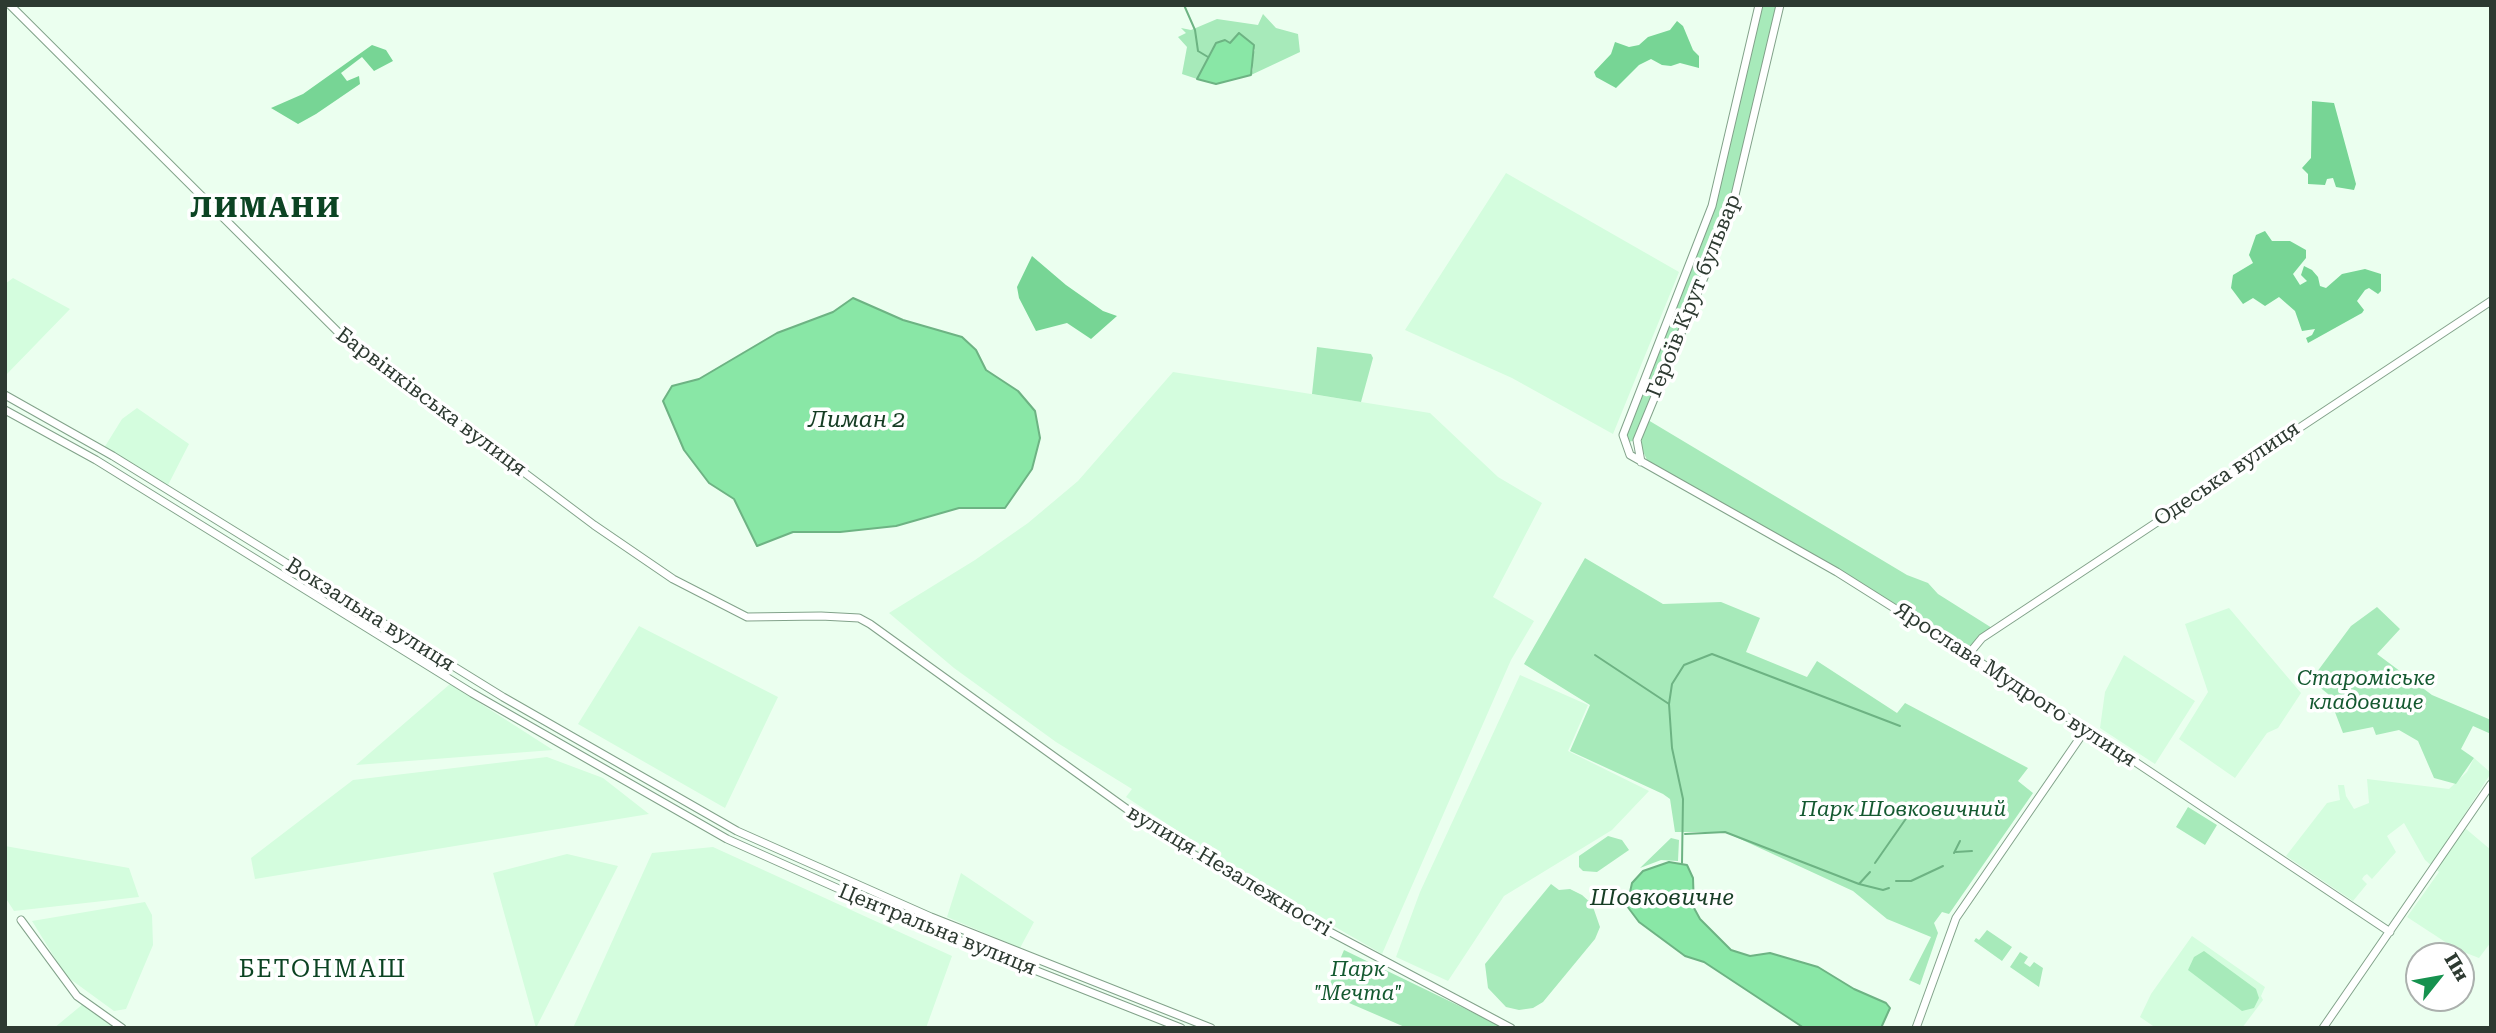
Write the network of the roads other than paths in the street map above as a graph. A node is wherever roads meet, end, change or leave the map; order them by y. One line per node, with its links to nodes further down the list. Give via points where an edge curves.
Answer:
1 (10, 5): 9 (street, Барвінківська вулиця, via 341,335 594,525 673,579 747,617)
2 (1759, 5): 7 (street, Героїв Крут бульвар, via 1712,206 1623,435)
3 (1780, 5): 8 (street, Героїв Крут бульвар, via 1731,212 1637,440)
4 (2491, 301): 10 (street, Одеська вулиця, via 1982,638)
5 (5, 396): 14 (street, Вокзальна вулиця, via 113,456 503,697)
6 (5, 410): 13 (street, Вокзальна вулиця, via 96,460 472,694)
7 (1630, 455): 8 (street, Ярослава Мудрого вулиця)
8 (1641, 462): 10 (street, Ярослава Мудрого вулиця, via 1837,572)
9 (859, 618): 20 (street, вулиця Незалежності, via 1174,843)
10 (1968, 655): 11 (street, Ярослава Мудрого вулиця)
11 (2086, 729): 16 (street, Ярослава Мудрого вулиця); 21 (street, via 1956,918)
12 (2491, 784): 16 (street)
13 (697, 822): 18 (street, Центральна вулиця, via 855,898)
14 (737, 831): 19 (street, Центральна вулиця, via 930,917)
15 (21, 920): 17 (street, via 77,996)
16 (2390, 932): 22 (street)
17 (122, 1028)
18 (1181, 1028)
19 (1211, 1028)
20 (1511, 1028)
21 (1916, 1028)
22 (2323, 1028)

